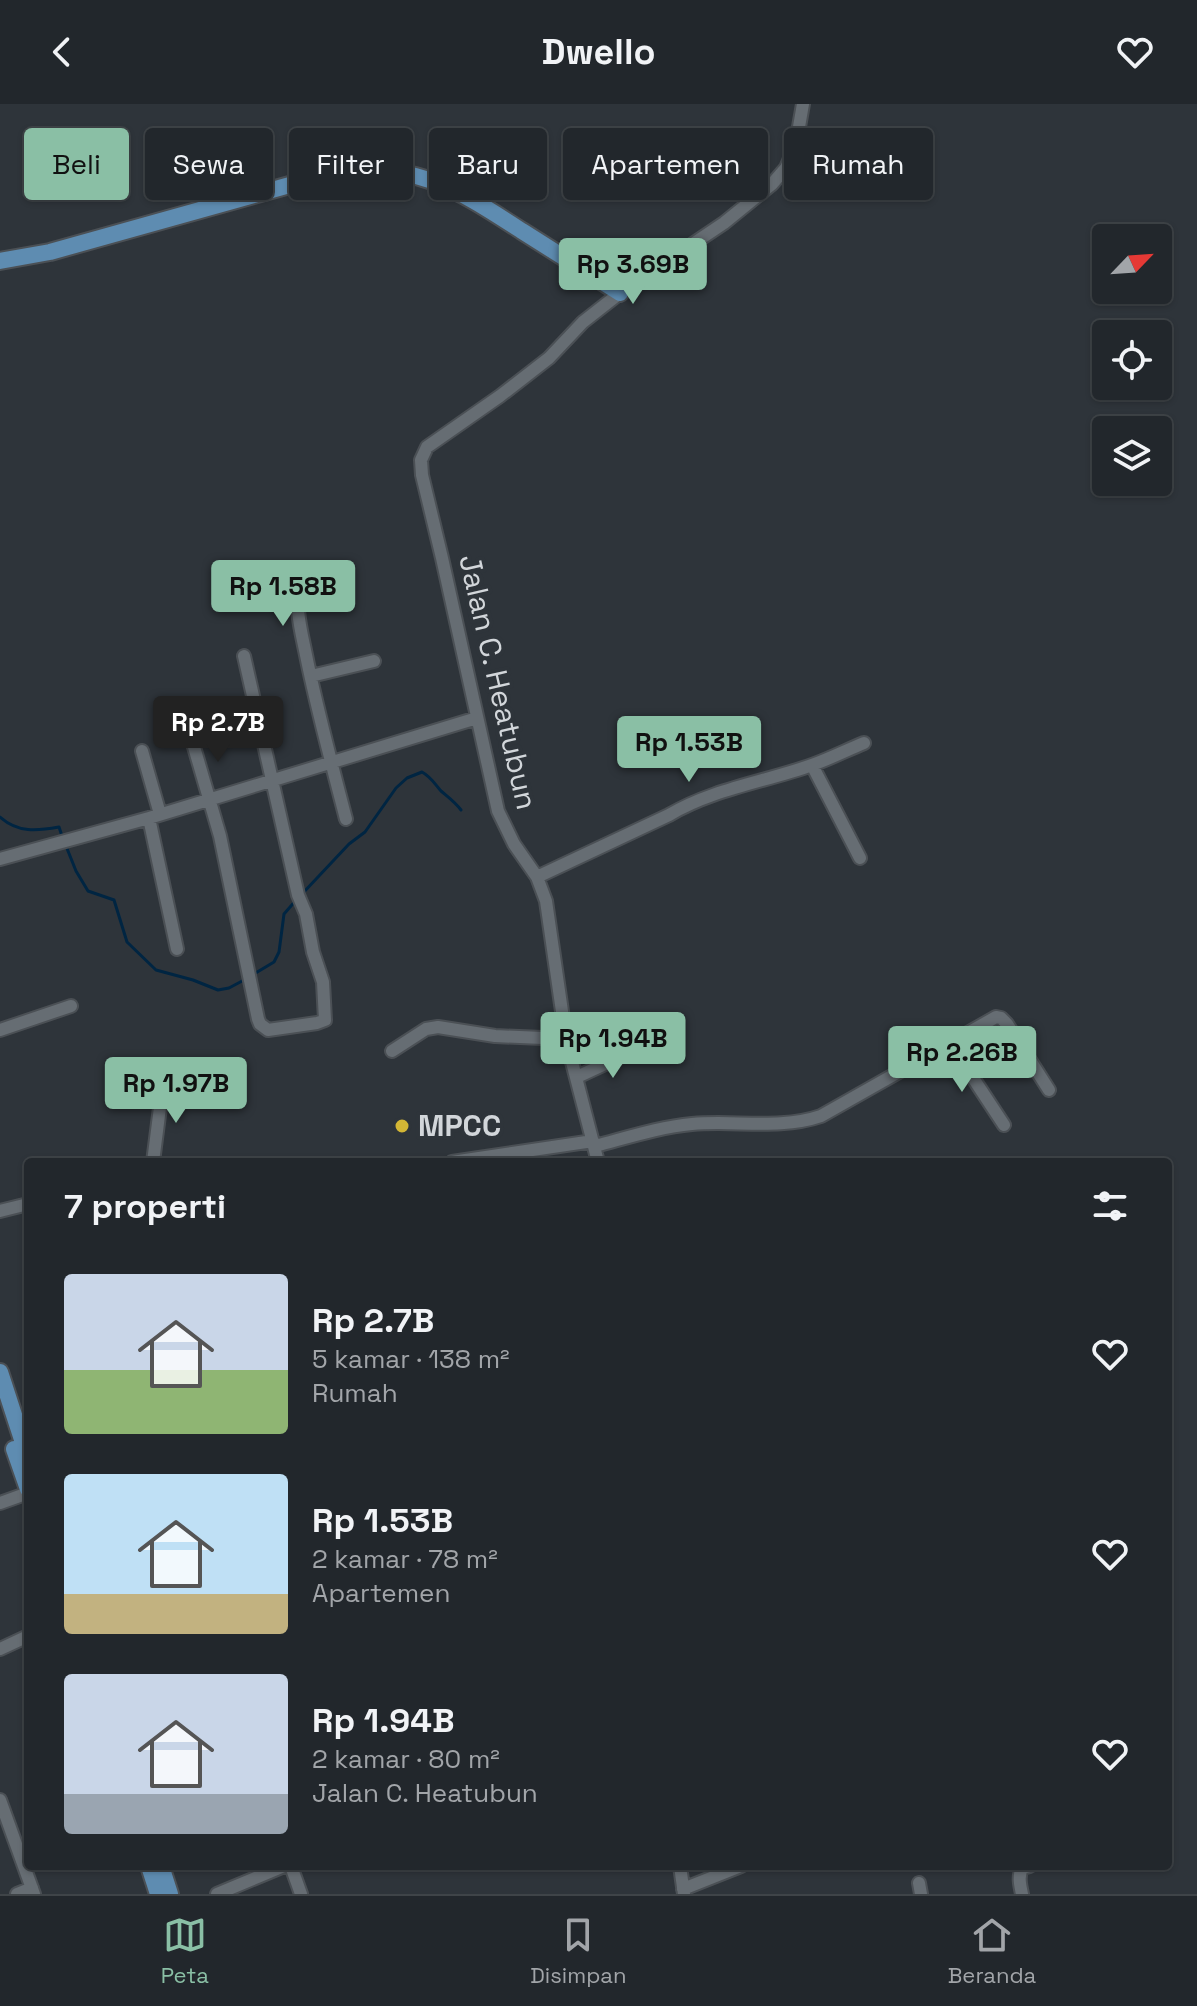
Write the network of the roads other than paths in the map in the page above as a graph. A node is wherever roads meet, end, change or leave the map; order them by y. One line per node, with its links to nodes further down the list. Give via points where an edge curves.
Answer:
1 (803, 104): 3 (street, Jalan C. Heatubun, via 796,144 772,184)
2 (0, 261): 3 (main road, via 50,252 329,174 367,169 422,177 460,192)
3 (620, 293): 8 (street, Jalan C. Heatubun, via 549,358 424,452 420,466)
4 (300, 581): 7 (street, via 297,604)
5 (244, 656): 14 (street)
6 (374, 661): 7 (street)
7 (311, 676): 12 (street)
8 (477, 718): 12 (street); 20 (street, Jalan C. Heatubun, via 498,811)
9 (192, 740): 15 (street)
10 (864, 743): 13 (street)
11 (142, 751): 16 (street)
12 (332, 763): 14 (street); 17 (street)
13 (812, 765): 18 (street); 20 (street, via 687,804)
14 (272, 780): 15 (street); 15 (street, via 323,982 325,1020 317,1023 268,1030 260,1024)
15 (211, 799): 16 (street)
16 (154, 816): 19 (street); 21 (street)
17 (346, 819)
18 (860, 858)
19 (0, 859)
20 (537, 877): 24 (street, Jalan C. Heatubun, via 551,928)
21 (177, 949)
22 (71, 1006): 23 (street)
23 (0, 1030)
24 (566, 1039): 27 (street, via 438,1027); 28 (street, Jalan C. Heatubun)
25 (950, 1043): 30 (street, via 1001,1018); 31 (street); 32 (street, via 815,1118 692,1124)
26 (635, 1050): 28 (street)
27 (392, 1051)
28 (577, 1077): 32 (street, Jalan C. Heatubun)
29 (163, 1084): 33 (street)
30 (1049, 1090)
31 (1004, 1125)
32 (594, 1143): 34 (street); 35 (street, Jalan C. Heatubun)
33 (154, 1158)
34 (482, 1158)
35 (597, 1158)
36 (24, 1205): 37 (street)
37 (0, 1211)
38 (0, 1372): 40 (main road)
39 (0, 1406): 41 (main road)
40 (24, 1446)
41 (24, 1479)
42 (24, 1493): 43 (street)
43 (0, 1503)
44 (24, 1638): 45 (street)
45 (0, 1649)
46 (0, 1800): 47 (street)
47 (24, 1866)
48 (25, 1870): 56 (street)
49 (150, 1870): 59 (main road)
50 (162, 1870): 60 (main road)
51 (274, 1870): 61 (street)
52 (292, 1870): 62 (street)
53 (681, 1870): 57 (street)
54 (732, 1870): 57 (street)
55 (1021, 1870): 63 (street)
56 (33, 1891): 58 (street)
57 (684, 1891)
58 (17, 1894)
59 (158, 1894)
60 (170, 1894)
61 (217, 1894)
62 (301, 1894)
63 (1022, 1894)

